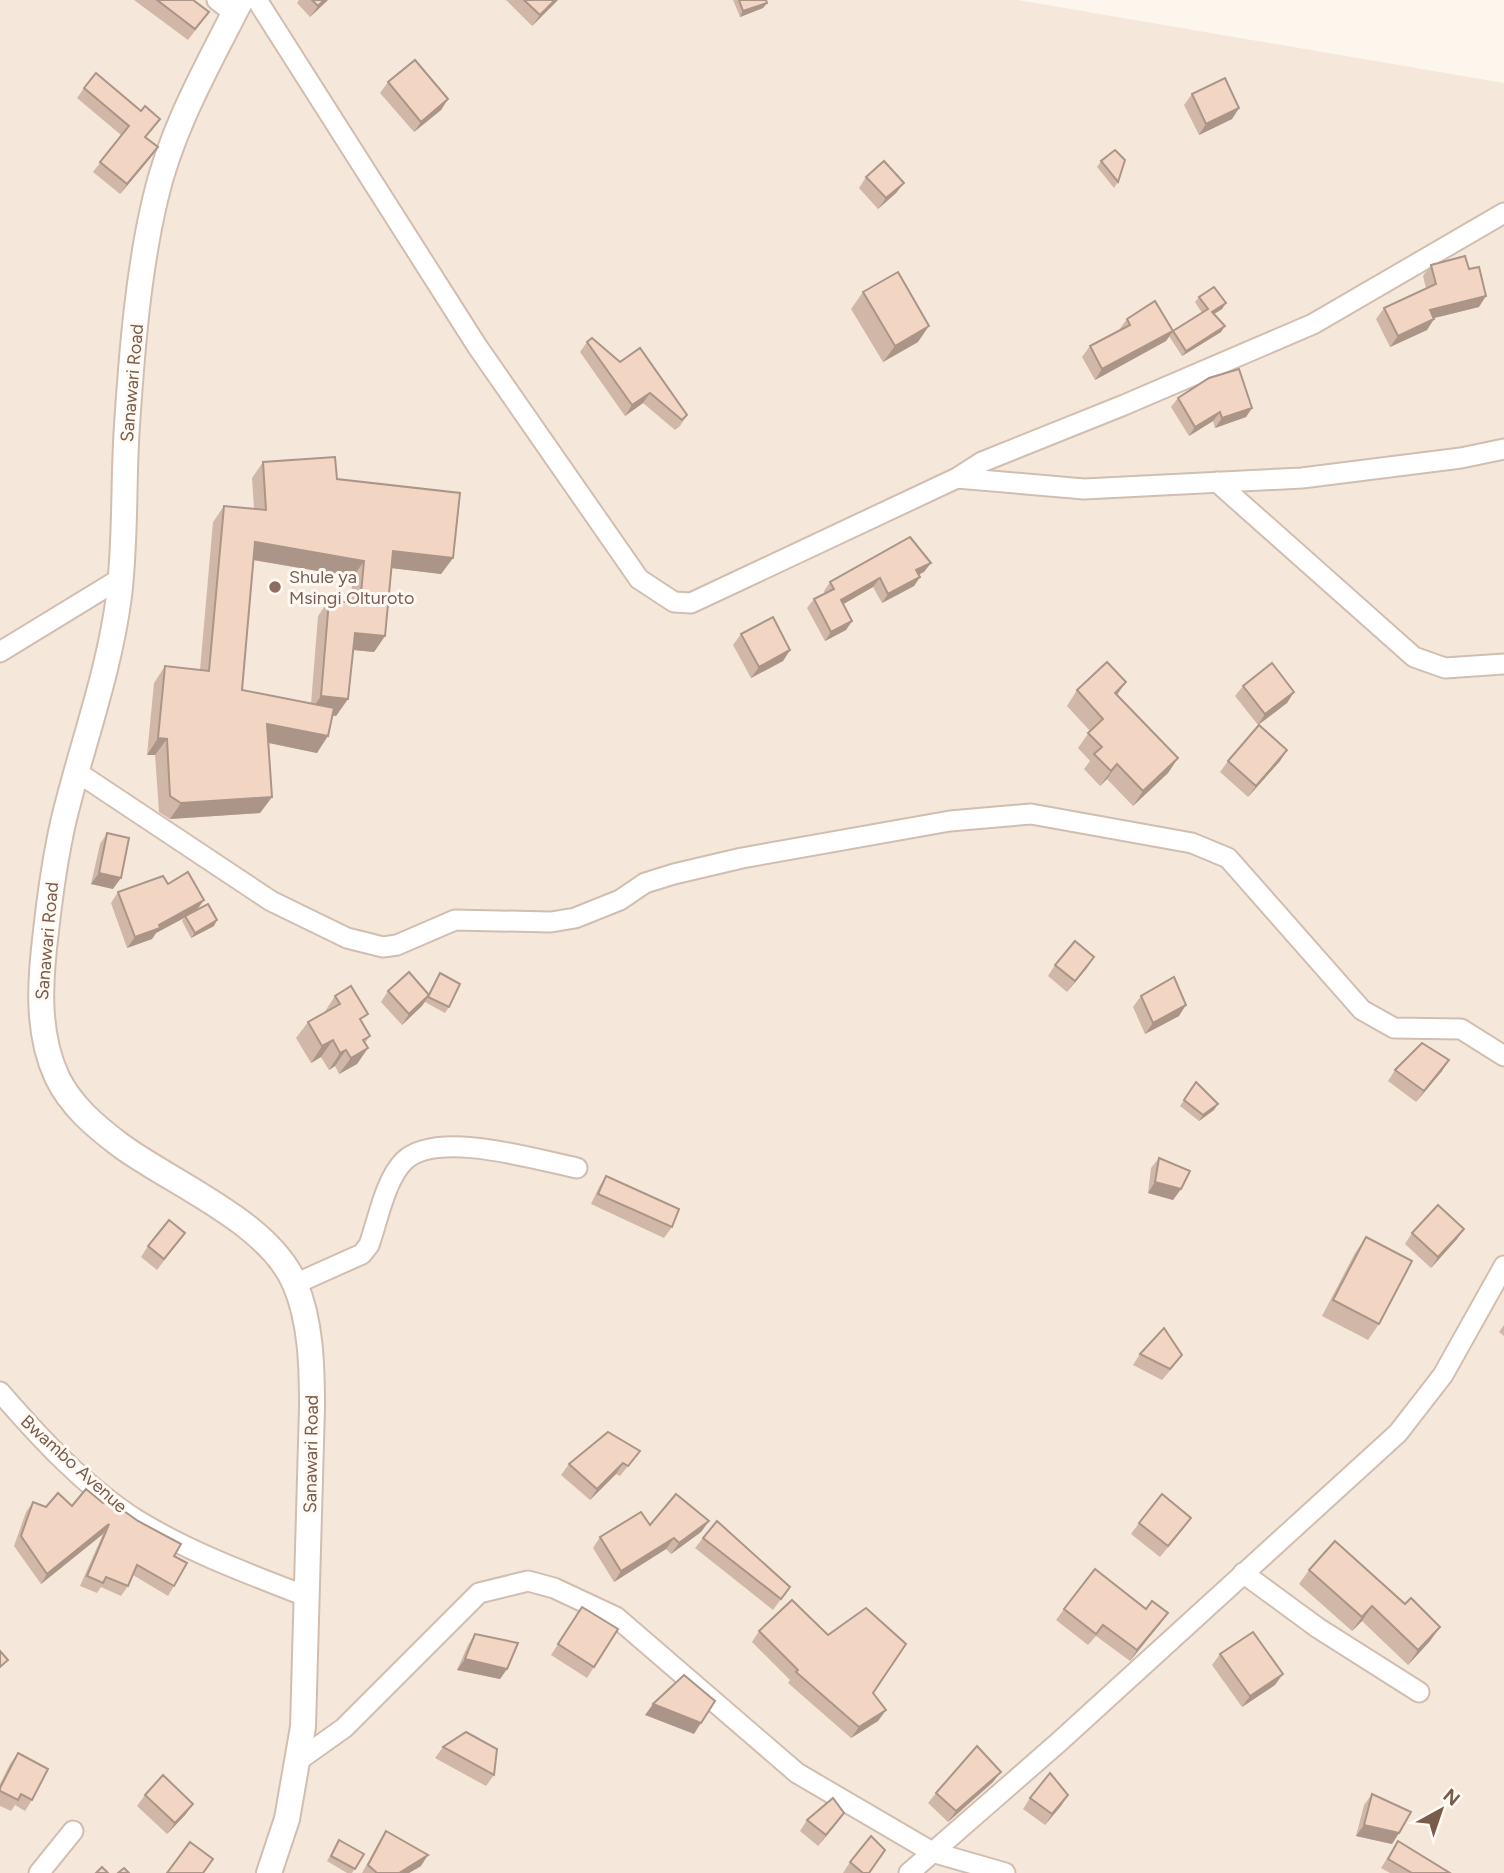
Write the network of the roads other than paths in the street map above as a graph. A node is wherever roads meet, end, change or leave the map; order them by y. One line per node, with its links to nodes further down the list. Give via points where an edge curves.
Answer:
1 (257, 0): 5 (street, via 477,346 639,579 658,594 674,602 691,603)
2 (231, 4): 7 (street, Sanawari Road, via 176,132 155,201 127,426)
3 (1504, 213): 5 (street, via 1314,324 982,461)
4 (1504, 449): 6 (street, via 1301,478)
5 (957, 478): 6 (street, via 1084,489)
6 (1217, 482): 9 (street, via 1413,657 1445,668)
7 (121, 578): 8 (street); 10 (street, Sanawari Road, via 106,671)
8 (0, 652)
9 (1504, 664)
10 (77, 772): 11 (street, via 271,901 347,938 383,947 455,920 551,922 575,918 620,900 645,883 674,874 950,821 1031,814 1192,842 1228,858 1362,1010 1394,1028 1461,1029); 14 (street, Sanawari Road, via 55,860 41,979 44,1035 53,1067 89,1121 264,1242)
11 (1504, 1056)
12 (577, 1168): 14 (street, via 488,1150 444,1147 420,1153 405,1160 394,1176 362,1254)
13 (1504, 1266): 16 (street, via 1443,1376 1398,1433)
14 (295, 1284): 17 (street, Sanawari Road, via 312,1374)
15 (0, 1392): 17 (street, Bwambo Avenue, via 86,1479 135,1518 220,1563)
16 (1244, 1573): 18 (street, via 1318,1628); 21 (street)
17 (307, 1597): 19 (street, Sanawari Road)
18 (1419, 1692)
19 (299, 1760): 21 (street, via 344,1728 479,1593 528,1581 616,1617 796,1773); 23 (street, Sanawari Road, via 287,1819)
20 (73, 1831): 22 (street)
21 (932, 1852): 24 (street); 25 (street)
22 (39, 1873)
23 (269, 1873)
24 (909, 1873)
25 (1006, 1873)

